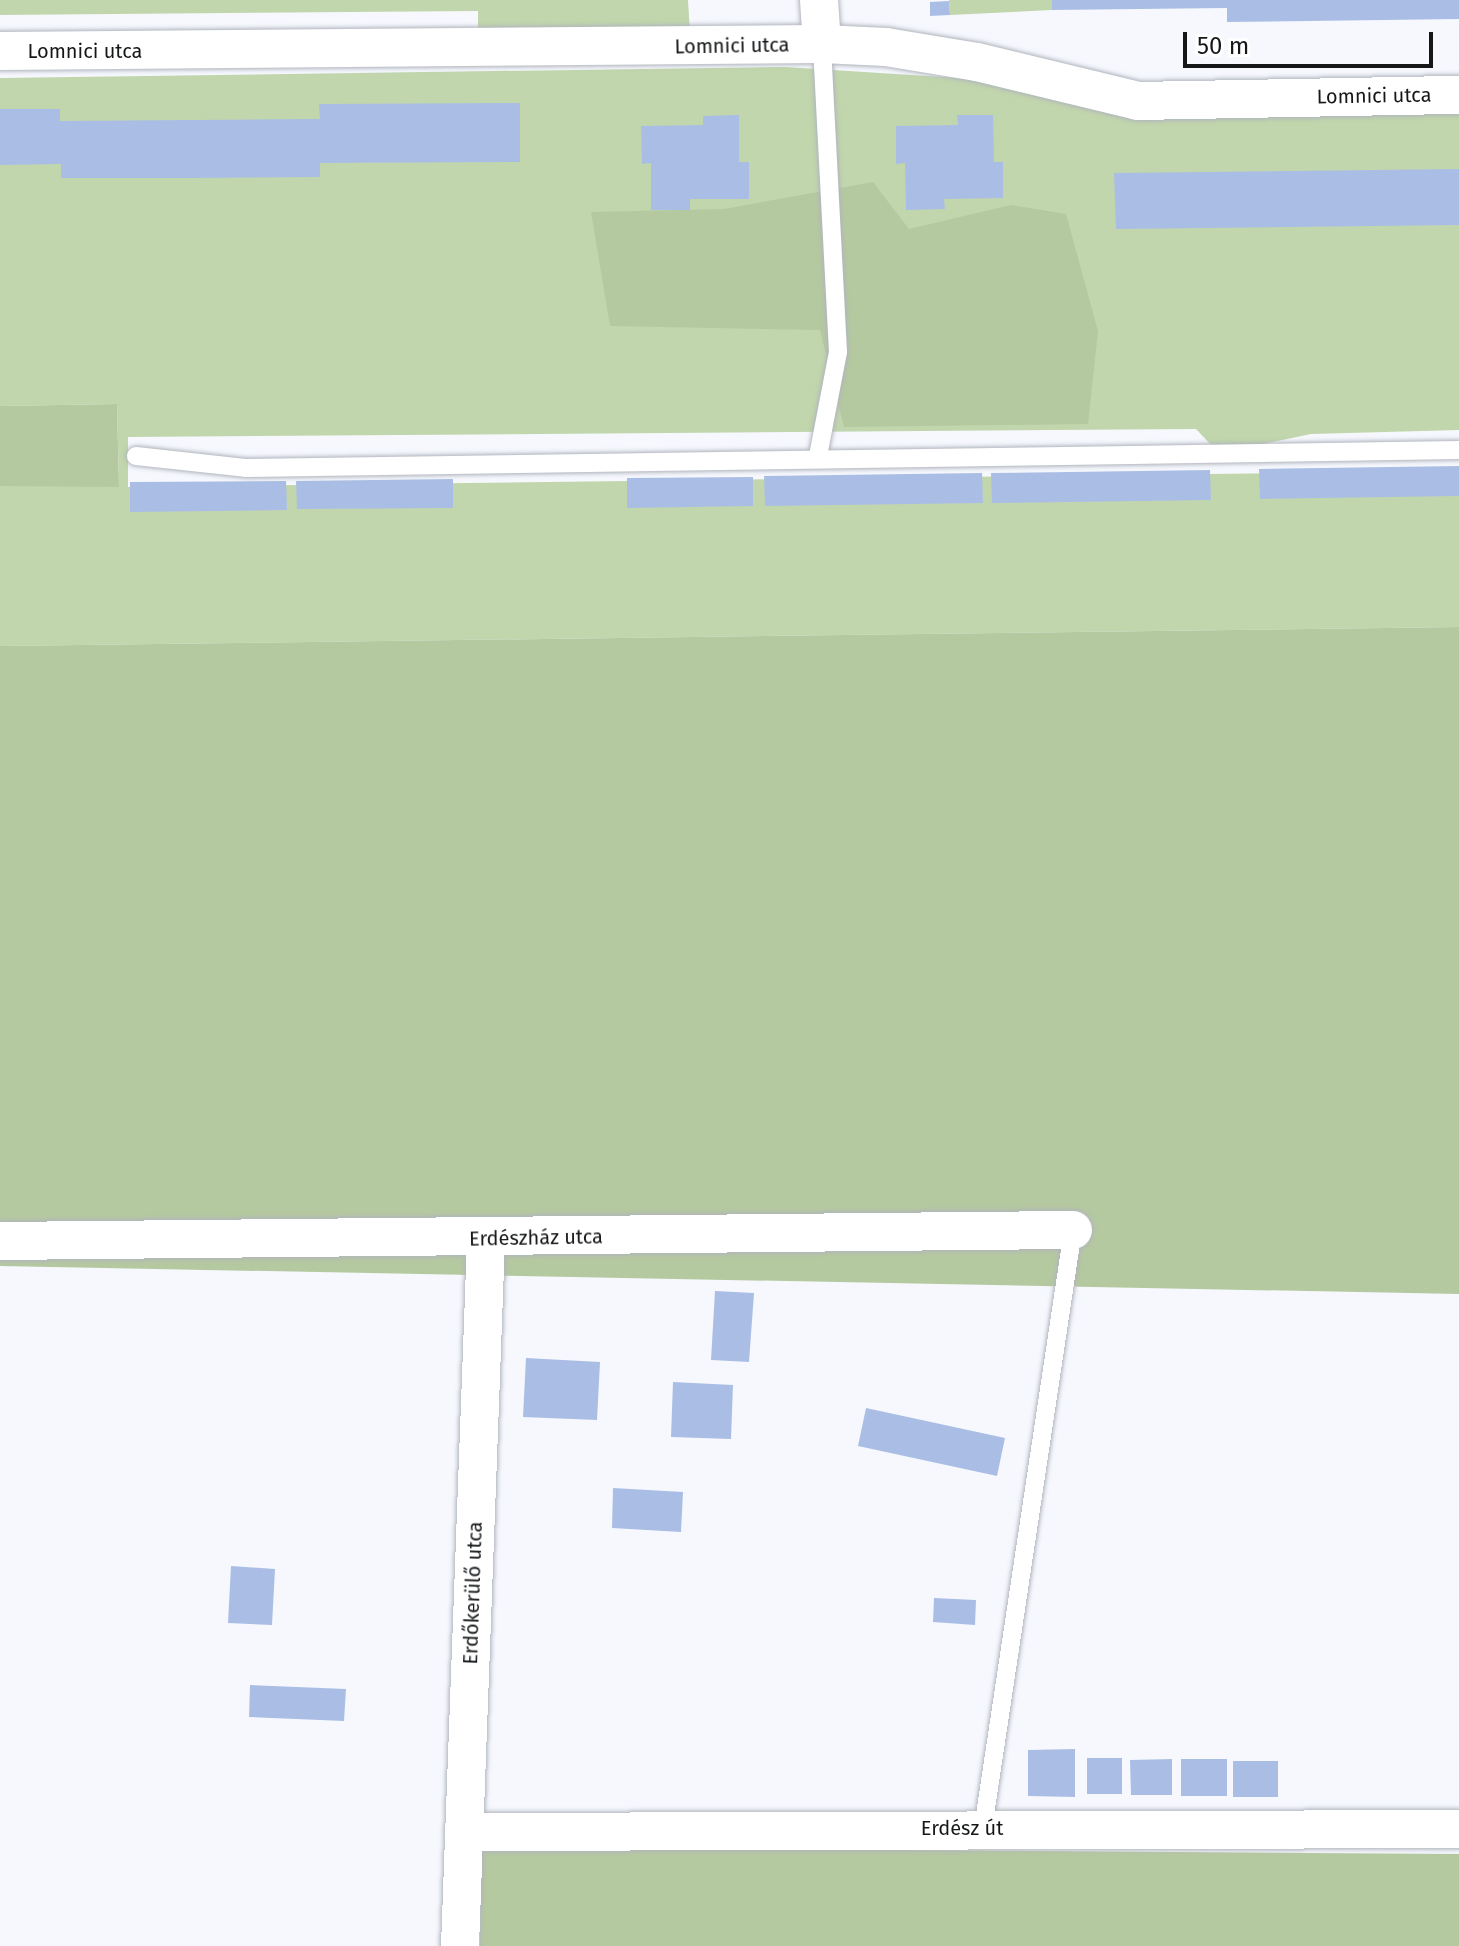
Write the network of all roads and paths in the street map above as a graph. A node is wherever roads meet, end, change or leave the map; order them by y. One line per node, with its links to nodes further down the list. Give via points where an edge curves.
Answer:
1 (819, 0): 2 (street)
2 (822, 44): 3 (street, Lomnici utca); 4 (street, Lomnici utca, via 886,47 977,62 1138,101); 7 (lane, via 838,352)
3 (0, 51)
4 (1459, 95)
5 (1459, 450): 7 (lane)
6 (136, 456): 7 (lane, via 247,468)
7 (818, 456)
8 (1073, 1230): 9 (street, Erdészház utca); 11 (lane)
9 (486, 1239): 10 (street, Erdészház utca); 13 (street, Erdőkerülő utca)
10 (0, 1241)
11 (983, 1828): 12 (street, Erdész út); 13 (street, Erdész út)
12 (1459, 1829)
13 (465, 1832): 14 (street, Erdőkerülő utca)
14 (460, 1946)

